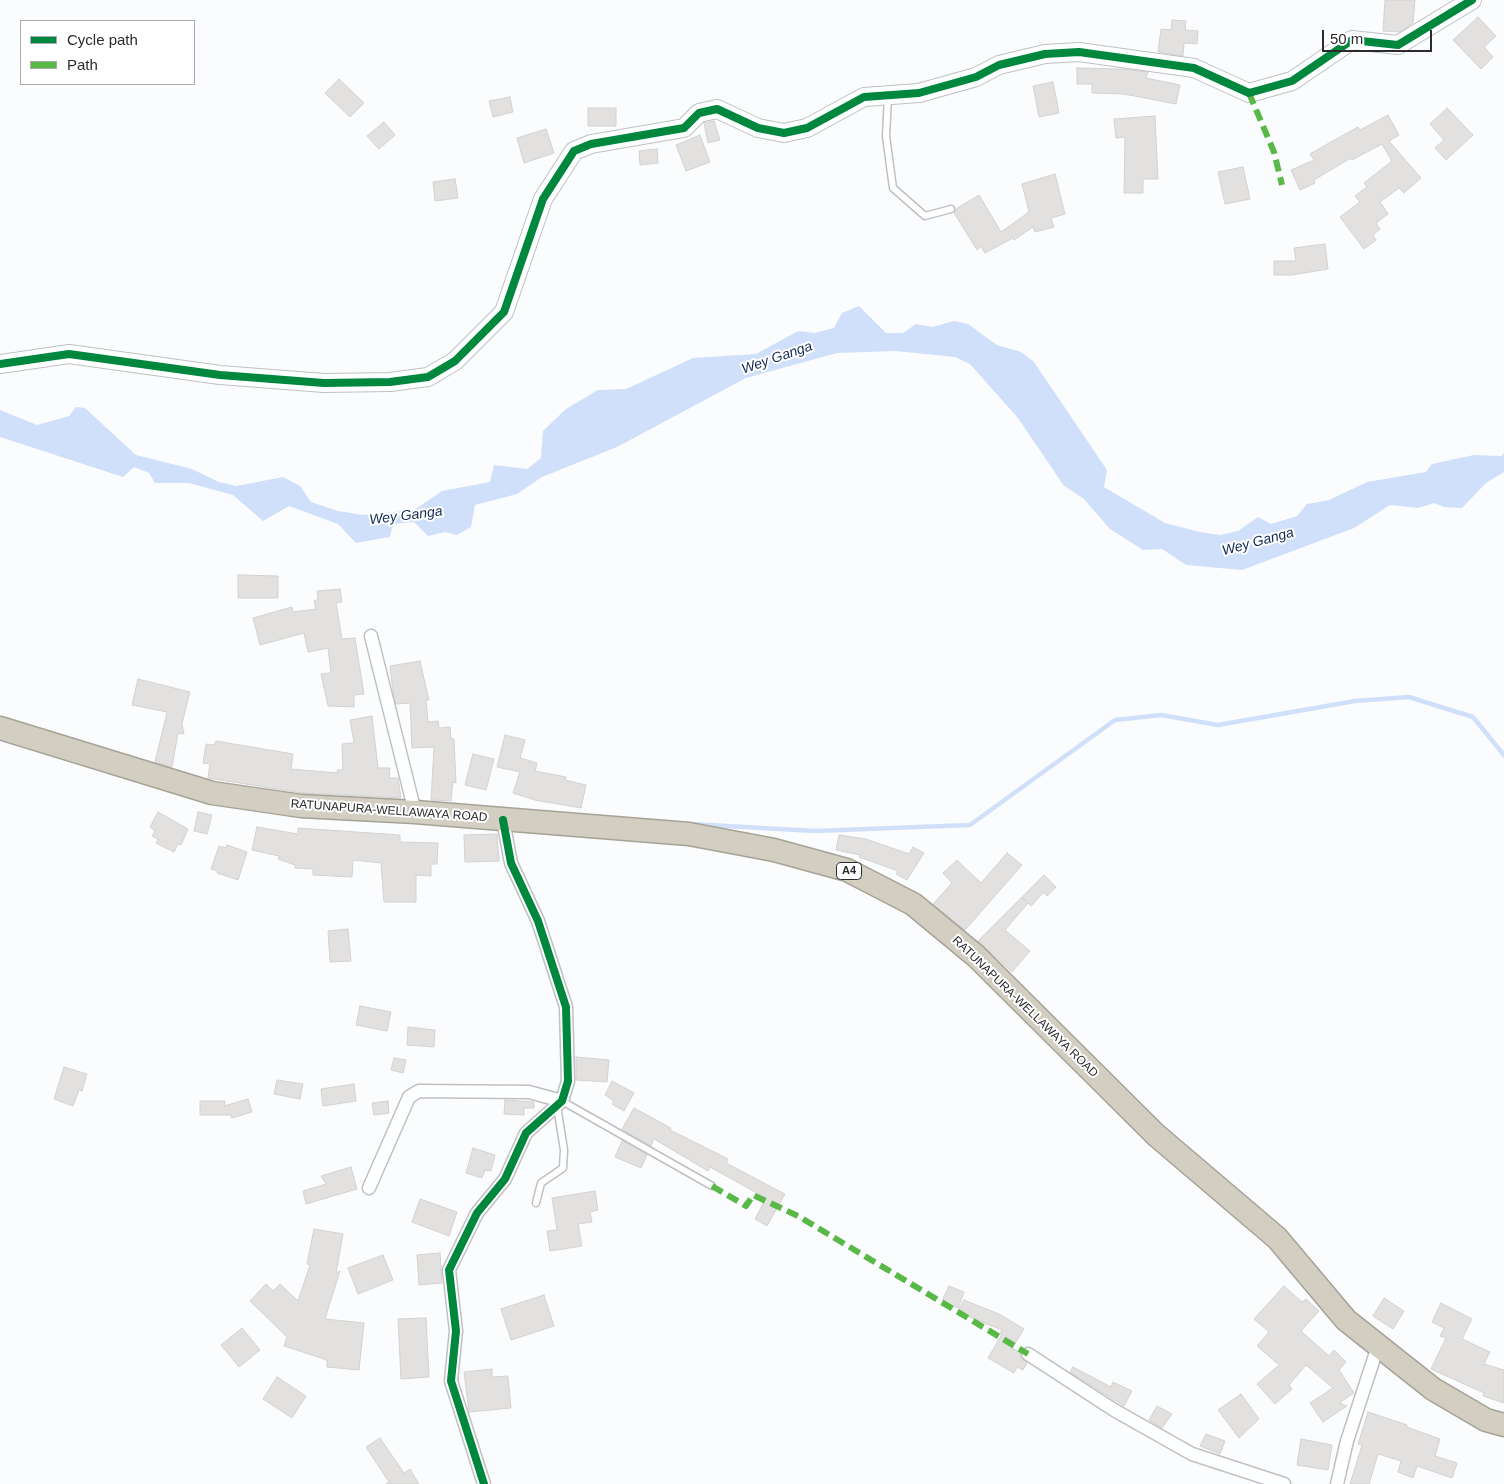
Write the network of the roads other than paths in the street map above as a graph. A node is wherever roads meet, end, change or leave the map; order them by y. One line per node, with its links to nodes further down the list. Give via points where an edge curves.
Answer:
1 (1472, 0): 2 (street, via 1398,45 1352,40 1292,81 1249,93 1194,68 1079,52 1046,54 1009,63 976,77 919,93)
2 (888, 94): 3 (lane, via 886,136 893,188 925,216); 4 (street, via 864,97 806,128 784,133 758,128 717,110 699,113 684,128 591,144 574,151 543,199 504,312 455,361 428,377 390,382 324,383 220,375 69,354)
3 (951, 209)
4 (0, 364)
5 (371, 636): 7 (street)
6 (0, 728): 7 (highway, RATUNAPURA-WELLAWAYA ROAD / A4, via 212,793 301,806)
7 (415, 812): 8 (highway, RATUNAPURA-WELLAWAYA ROAD / A4)
8 (503, 820): 9 (street, via 511,863 538,921 566,1007 568,1081); 13 (highway, RATUNAPURA-WELLAWAYA ROAD / A4, via 689,834 774,850 847,870 913,904 976,956 1156,1135 1277,1238 1346,1320)
9 (559, 1103): 10 (lane); 11 (street, via 529,1092 419,1091 409,1097); 12 (lane, via 563,1168 542,1184); 16 (street, via 526,1133 506,1179 477,1213 449,1270 456,1331 451,1381)
10 (712, 1186)
11 (369, 1188)
12 (536, 1203)
13 (1378, 1346): 15 (highway, RATUNAPURA-WELLAWAYA ROAD / A4, via 1433,1389 1486,1420); 18 (street, via 1346,1441)
14 (1028, 1354): 17 (street, via 1114,1410 1192,1454)
15 (1504, 1425)
16 (484, 1484)
17 (1284, 1484)
18 (1336, 1484)

